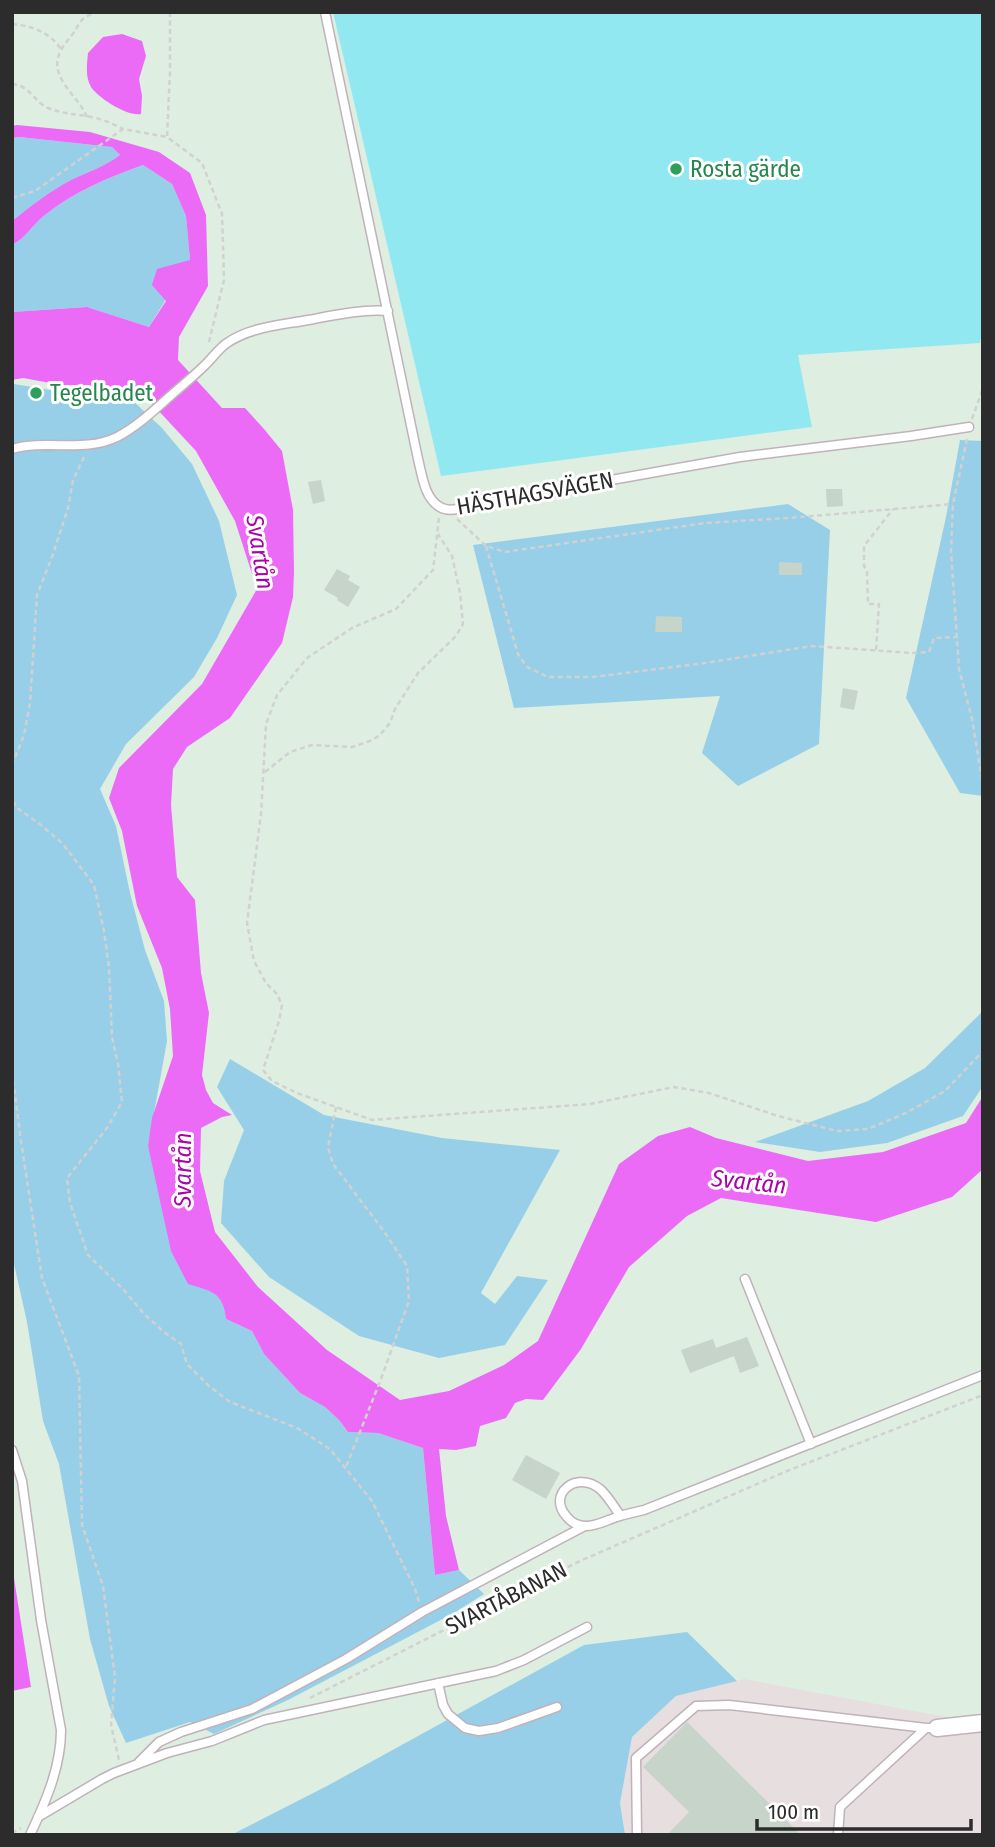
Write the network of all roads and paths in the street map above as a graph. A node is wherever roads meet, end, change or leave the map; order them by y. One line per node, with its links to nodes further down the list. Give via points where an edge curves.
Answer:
1 (95, 12): 5 (path, via 80,22)
2 (170, 12): 9 (path)
3 (325, 12): 11 (lane, HÄSTHAGSVÄGEN)
4 (12, 24): 5 (path, via 47,33)
5 (61, 49): 7 (path, via 58,72)
6 (12, 84): 7 (path, via 22,85 42,105)
7 (87, 117): 8 (path)
8 (123, 128): 9 (path); 10 (path, via 35,191)
9 (167, 137): 12 (path, via 202,163 222,214 224,280 209,342)
10 (12, 198)
11 (387, 311): 12 (lane, via 352,312 248,332); 18 (lane, HÄSTHAGSVÄGEN, via 424,483)
12 (211, 359): 15 (lane, via 145,418 119,436)
13 (983, 388): 14 (path)
14 (969, 427): 17 (path); 18 (lane, HÄSTHAGSVÄGEN, via 740,457 457,509)
15 (90, 444): 16 (lane); 24 (path, via 73,480 68,508 37,594 30,703)
16 (12, 449)
17 (953, 504): 19 (path); 22 (path)
18 (440, 508): 20 (path); 21 (path)
19 (893, 509): 21 (path, via 705,523 505,552); 23 (path, via 864,546 868,604 879,604)
20 (438, 534): 25 (path, via 433,570 396,609 352,628 307,658 277,695 266,724); 25 (path, via 452,556 460,593 463,624 456,636 418,673 379,736 352,747 312,745 290,752)
21 (486, 546): 23 (path, via 518,654 527,667 548,677 593,677 812,646)
22 (957, 637): 23 (path, via 934,638 929,652); 26 (path, via 959,669)
23 (876, 650)
24 (12, 765)
25 (264, 773): 31 (path, via 247,923 254,961 282,1004 263,1070 272,1081)
26 (983, 785)
27 (12, 801): 28 (path); 37 (path, via 63,844 94,885 104,931 122,1102 67,1178 88,1255 144,1314 181,1344 187,1364 209,1386 230,1402 297,1428 330,1449)
28 (12, 809)
29 (983, 1051): 31 (path, via 945,1091 868,1129 836,1131 674,1087 590,1104 419,1117 372,1119)
30 (12, 1072): 48 (path, via 42,1278 79,1376 82,1525 103,1586 115,1677 111,1725)
31 (336, 1107): 37 (path, via 328,1147 332,1164 407,1266 409,1301)
32 (745, 1279): 35 (lane)
33 (983, 1375): 35 (lane)
34 (983, 1395): 43 (path, SVARTÅBANAN, via 787,1471 591,1556)
35 (811, 1444): 38 (lane, via 644,1510)
36 (12, 1450): 49 (lane, via 22,1481 61,1730 58,1765)
37 (346, 1467): 40 (path, via 372,1501)
38 (620, 1515): 39 (lane); 39 (lane, via 602,1490 580,1481 561,1494 560,1504 572,1523)
39 (583, 1527): 40 (lane)
40 (422, 1612): 47 (lane, via 252,1709 159,1742)
41 (587, 1627): 42 (lane, via 496,1671)
42 (438, 1682): 44 (lane, via 448,1714 465,1728 479,1731); 47 (lane, via 264,1720)
43 (305, 1700)
44 (556, 1707)
45 (983, 1723): 46 (street)
46 (931, 1728): 51 (lane, via 729,1705 696,1706 636,1758); 52 (lane, via 840,1807)
47 (137, 1764): 48 (lane)
48 (122, 1770): 49 (lane)
49 (38, 1817): 50 (lane)
50 (30, 1835)
51 (637, 1835)
52 (838, 1835)

